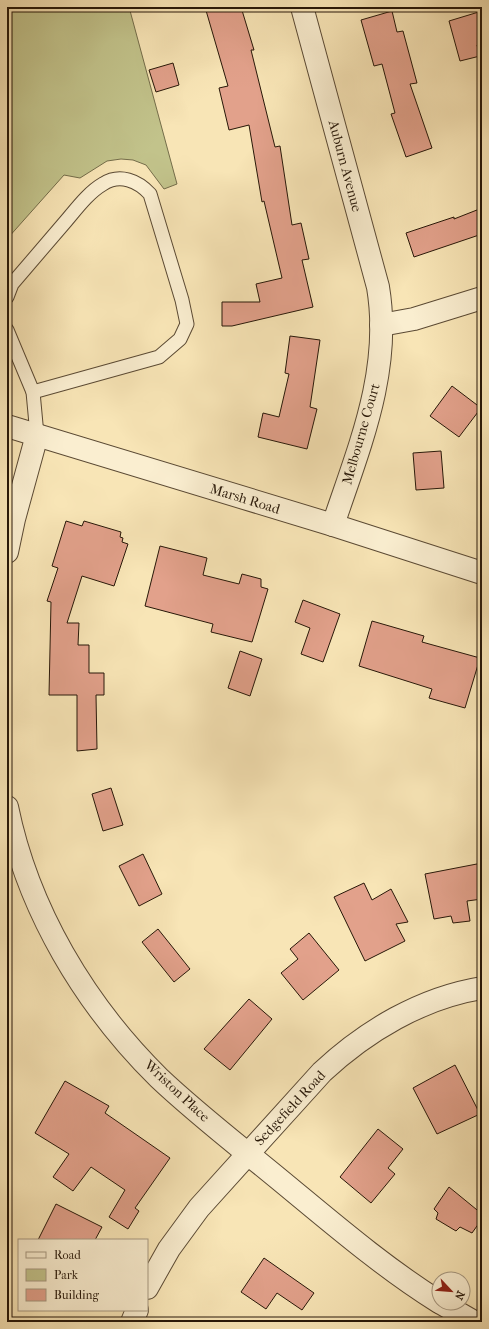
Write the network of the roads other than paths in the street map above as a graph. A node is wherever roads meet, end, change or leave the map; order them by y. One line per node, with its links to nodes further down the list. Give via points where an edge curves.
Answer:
1 (302, 7): 4 (street, Auburn Avenue, via 378,287 381,305)
2 (7, 297): 6 (lane, via 12,284 85,199 103,183 131,180 140,184 150,194 187,324 180,339 159,357)
3 (482, 298): 4 (street, via 414,319)
4 (380, 325): 9 (street, Melbourne Court, via 377,385)
5 (7, 330): 6 (lane)
6 (33, 392): 8 (lane)
7 (7, 426): 8 (street, Marsh Road)
8 (37, 436): 9 (street, Marsh Road); 10 (street)
9 (333, 525): 11 (street, Marsh Road)
10 (7, 552)
11 (482, 573)
12 (7, 807): 14 (street, Wriston Place, via 20,857 39,907 65,958 82,983 118,1032 158,1077)
13 (482, 988): 14 (street, Sedgefield Road, via 434,1001 392,1019 342,1054 322,1072)
14 (248, 1153): 15 (street, Sedgefield Road, via 199,1208 169,1249); 16 (street, Wriston Place, via 380,1260)
15 (148, 1286)
16 (431, 1296)
17 (137, 1311): 19 (street)
18 (455, 1311): 20 (street, Wriston Place)
19 (132, 1322)
20 (474, 1322)

